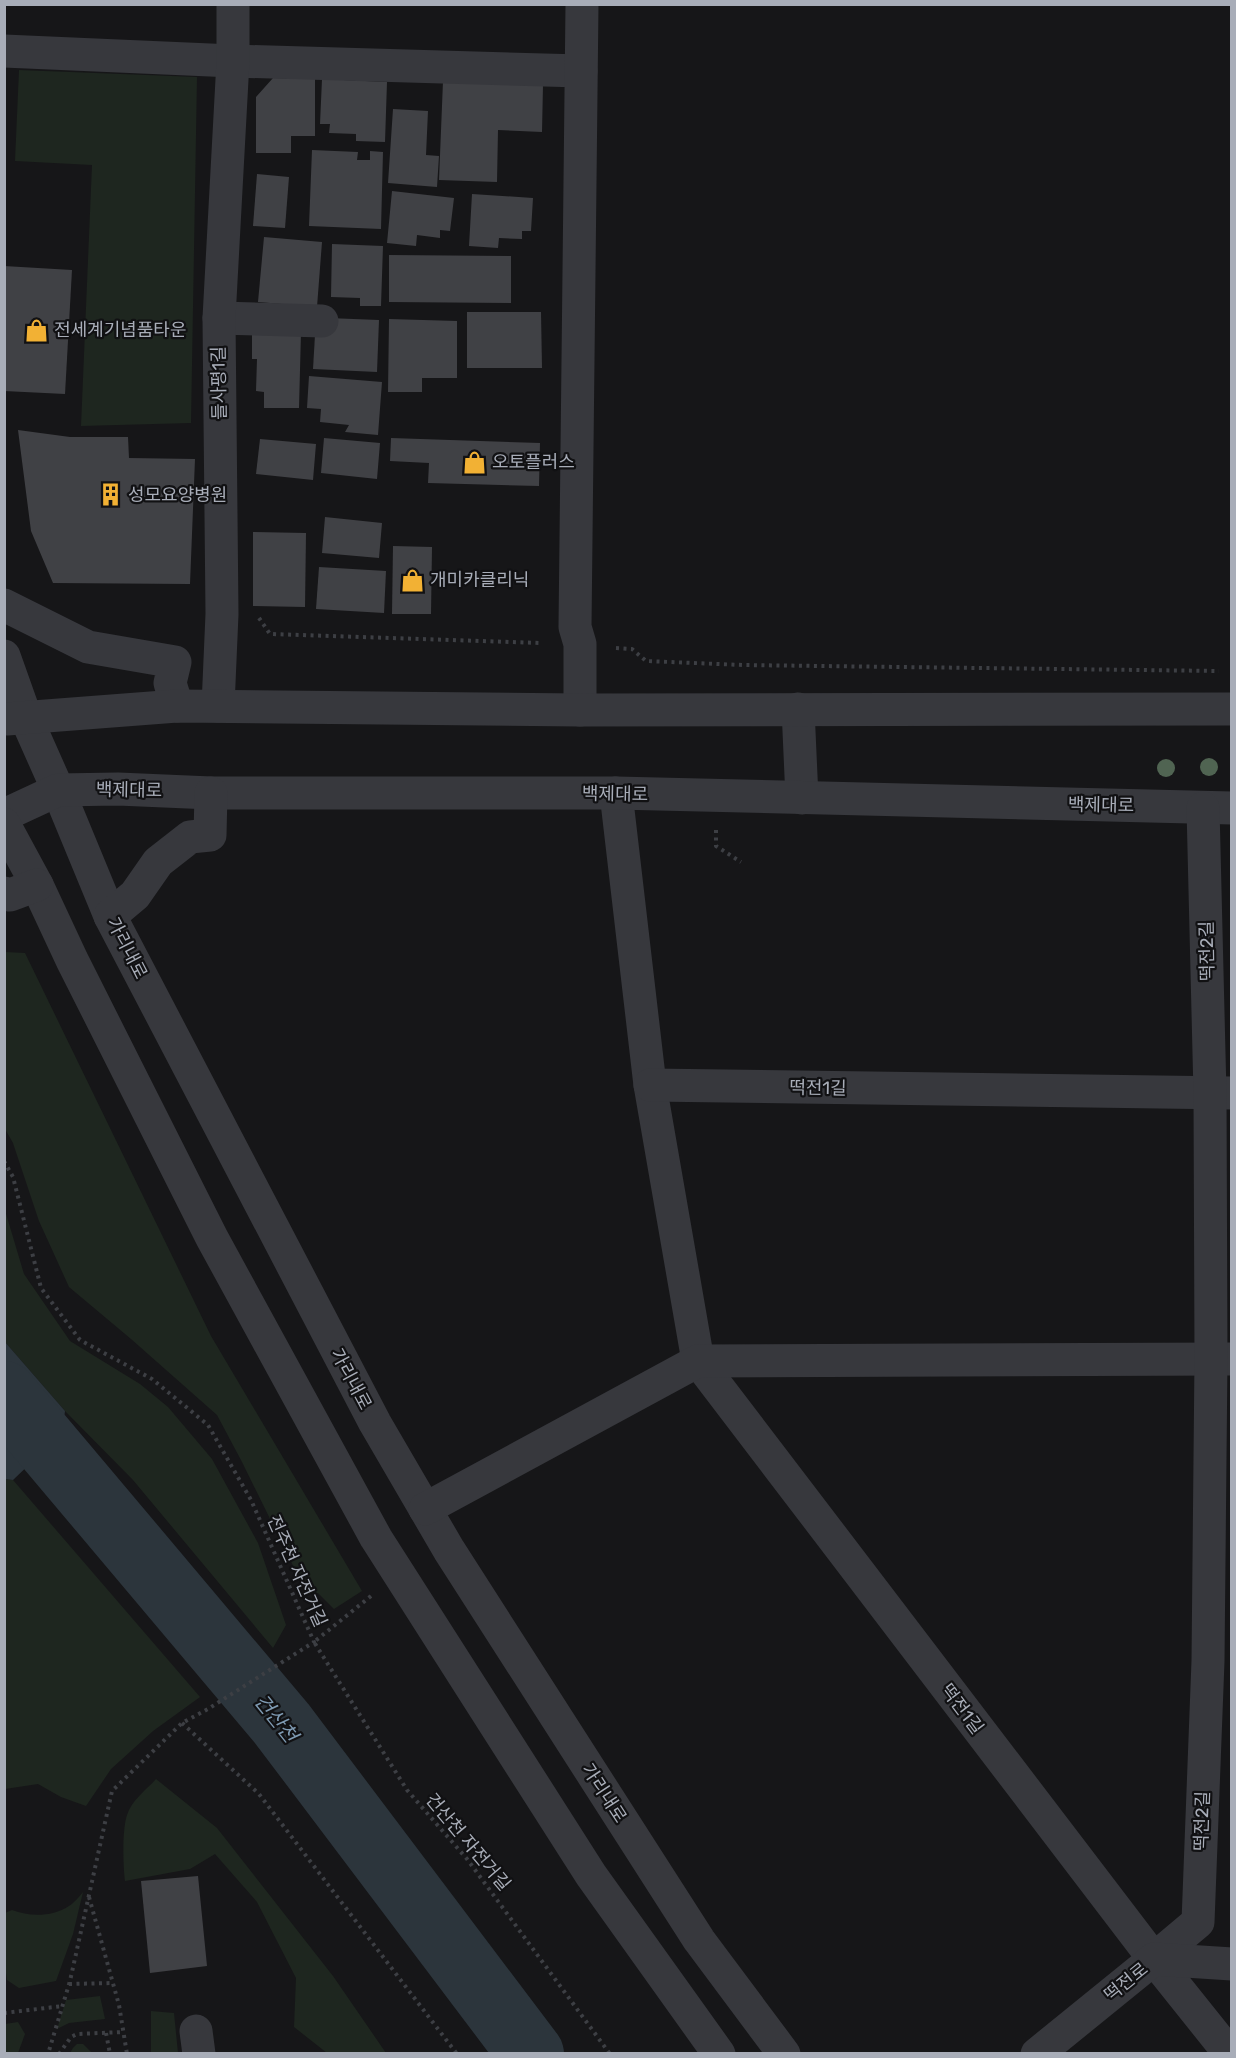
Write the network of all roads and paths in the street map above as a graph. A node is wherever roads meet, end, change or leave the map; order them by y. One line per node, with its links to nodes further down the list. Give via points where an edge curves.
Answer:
1 (233, 4): 4 (street, 들사평1길)
2 (582, 4): 5 (street)
3 (4, 51): 4 (street)
4 (232, 61): 5 (street); 6 (street, 들사평1길)
5 (581, 70): 17 (street, via 575,627 580,644)
6 (219, 318): 7 (street); 15 (street, 들사평1길, via 222,614)
7 (322, 321)
8 (4, 605): 14 (street, via 88,647 175,662 170,683)
9 (259, 617): 10 (path, via 270,634)
10 (532, 642)
11 (632, 650): 13 (path, via 646,661 742,665)
12 (4, 656): 19 (street, 가리내로)
13 (1220, 671)
14 (177, 706): 15 (street); 19 (street)
15 (218, 706): 17 (street)
16 (798, 709): 17 (street); 18 (street); 23 (street)
17 (580, 710)
18 (1232, 710)
19 (15, 718): 20 (street, 가리내로)
20 (58, 790): 21 (street, 백제대로); 25 (street, 백제대로); 29 (street, 가리내로)
21 (211, 793): 22 (street, 백제대로); 29 (street, via 210,835 190,837 158,862 135,895)
22 (616, 793): 23 (street, 백제대로); 30 (street, 떡전1길)
23 (802, 798): 24 (street, 백제대로)
24 (1217, 808): 31 (street, 떡전2길)
25 (4, 815)
26 (4, 824): 27 (street)
27 (37, 885): 28 (street, via 10,895); 55 (street, via 212,1239 375,1538 591,1875)
28 (4, 893)
29 (110, 916): 35 (street, 가리내로, via 375,1423)
30 (650, 1085): 31 (street, 떡전1길); 34 (street, 떡전1길)
31 (1221, 1093): 33 (street, 떡전2길)
32 (4, 1161): 37 (path, 전주천 자전거길, via 13,1177 41,1288 81,1340 152,1379 208,1425 251,1500)
33 (1221, 1358): 34 (street); 38 (street, 떡전2길)
34 (698, 1361): 35 (street); 41 (street, 떡전1길)
35 (425, 1509): 56 (street, 가리내로, via 699,1940)
36 (374, 1594): 37 (path)
37 (314, 1642): 39 (path, 전주천 자전거길); 54 (path, 건산천 자전거길, via 407,1790 467,1859)
38 (1220, 1661): 41 (street, 떡전2길, via 1198,1922)
39 (182, 1723): 40 (path, 전주천 자전거길, via 112,1791); 53 (path, via 259,1794)
40 (89, 1895): 43 (path); 44 (path, 전주천 자전거길)
41 (1154, 1959): 42 (street, 떡전로); 57 (street, 떡전로); 58 (street, 떡전1길)
42 (1232, 1964)
43 (113, 1983): 44 (path); 48 (path)
44 (69, 1984): 45 (path, 전주천 자전거길)
45 (63, 2006): 46 (path); 49 (path, 전주천 자전거길)
46 (4, 2013)
47 (106, 2032): 48 (path); 50 (path, via 77,2034); 51 (path)
48 (123, 2032): 52 (path)
49 (48, 2054)
50 (59, 2054)
51 (110, 2054)
52 (127, 2054)
53 (457, 2054)
54 (610, 2054)
55 (719, 2054)
56 (784, 2054)
57 (1037, 2054)
58 (1230, 2054)

